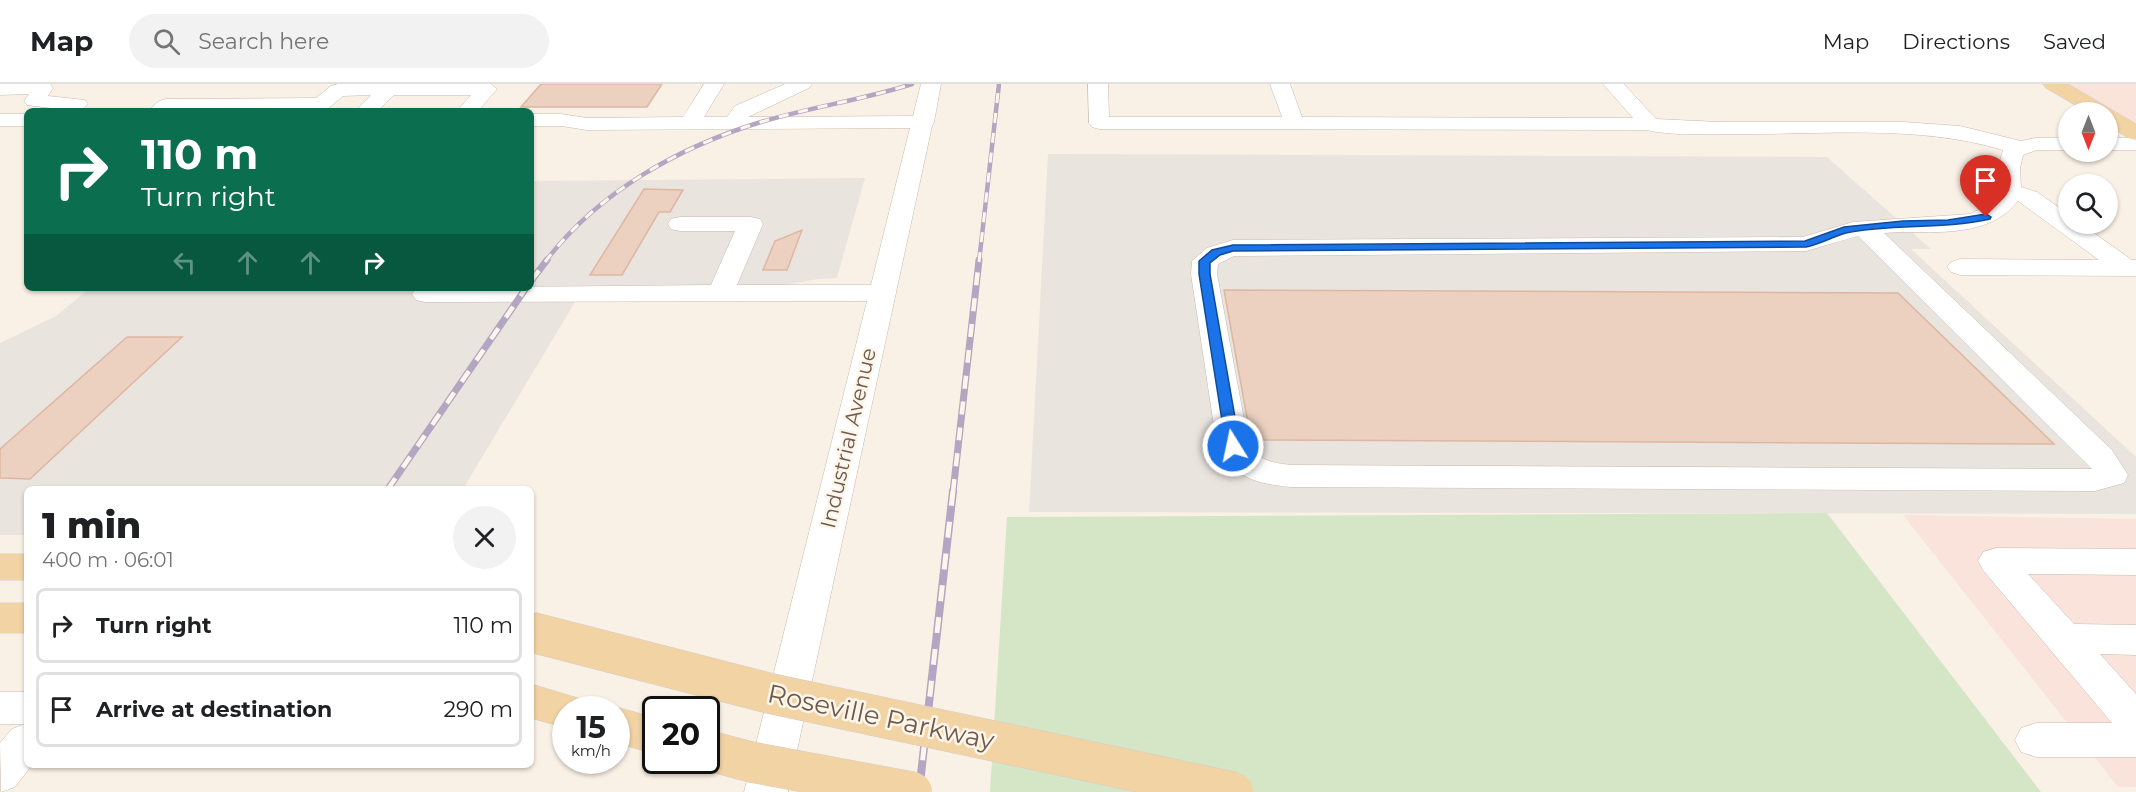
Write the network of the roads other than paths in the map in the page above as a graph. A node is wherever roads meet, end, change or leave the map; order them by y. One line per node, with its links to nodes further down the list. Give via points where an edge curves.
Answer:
1 (714, 84): 21 (street)
2 (802, 84): 22 (street, via 742,110)
3 (931, 84): 19 (street, Industrial Avenue)
4 (1098, 84): 23 (street, via 1099,123)
5 (1280, 84): 23 (street)
6 (1613, 84): 24 (street)
7 (2053, 84): 10 (main road)
8 (0, 89): 12 (street, via 43,88 34,101 78,104)
9 (389, 89): 11 (street, via 338,90); 14 (street); 15 (street, via 487,89)
10 (2084, 102)
11 (317, 107): 13 (street)
12 (72, 108)
13 (162, 108)
14 (369, 108)
15 (470, 108)
16 (0, 120): 17 (street)
17 (24, 120)
18 (534, 120): 21 (street)
19 (924, 122): 22 (street); 35 (street, Industrial Avenue)
20 (2118, 122): 25 (main road)
21 (690, 123): 22 (street)
22 (733, 123)
23 (1294, 123): 24 (street)
24 (1651, 125): 29 (street, via 1940,130 1972,134)
25 (2136, 133)
26 (2058, 144): 29 (street)
27 (2118, 144): 28 (street)
28 (2136, 144)
29 (2020, 148): 30 (street, via 2010,158)
30 (2010, 191): 32 (street, via 2005,204 1996,212 1978,219); 34 (street, via 2029,196)
31 (680, 224): 37 (street, via 751,224)
32 (1864, 228): 32 (street, via 1844,230 1806,244 1233,248 1216,253 1205,261 1204,274 1233,446 1242,461 1261,473 1291,476 2096,480 2112,475 2101,457)
33 (1960, 267): 34 (street)
34 (2131, 267)
35 (882, 293): 37 (street); 56 (street, Industrial Avenue)
36 (425, 294): 37 (street)
37 (720, 294)
38 (2136, 562): 44 (street, via 1996,561)
39 (0, 567): 40 (main road)
40 (24, 567)
41 (0, 618): 42 (main road)
42 (24, 618)
43 (534, 633): 58 (main road, Roseville Parkway, bridge, via 768,693)
44 (2064, 639): 45 (street); 50 (street)
45 (2136, 640)
46 (534, 702): 47 (main road)
47 (552, 707)
48 (0, 708): 49 (street)
49 (24, 708)
50 (2136, 722)
51 (2036, 740): 52 (street)
52 (2136, 740)
53 (24, 745): 55 (street)
54 (720, 754): 57 (main road, bridge)
55 (0, 774)
56 (766, 792)
57 (912, 792)
58 (1233, 792)

